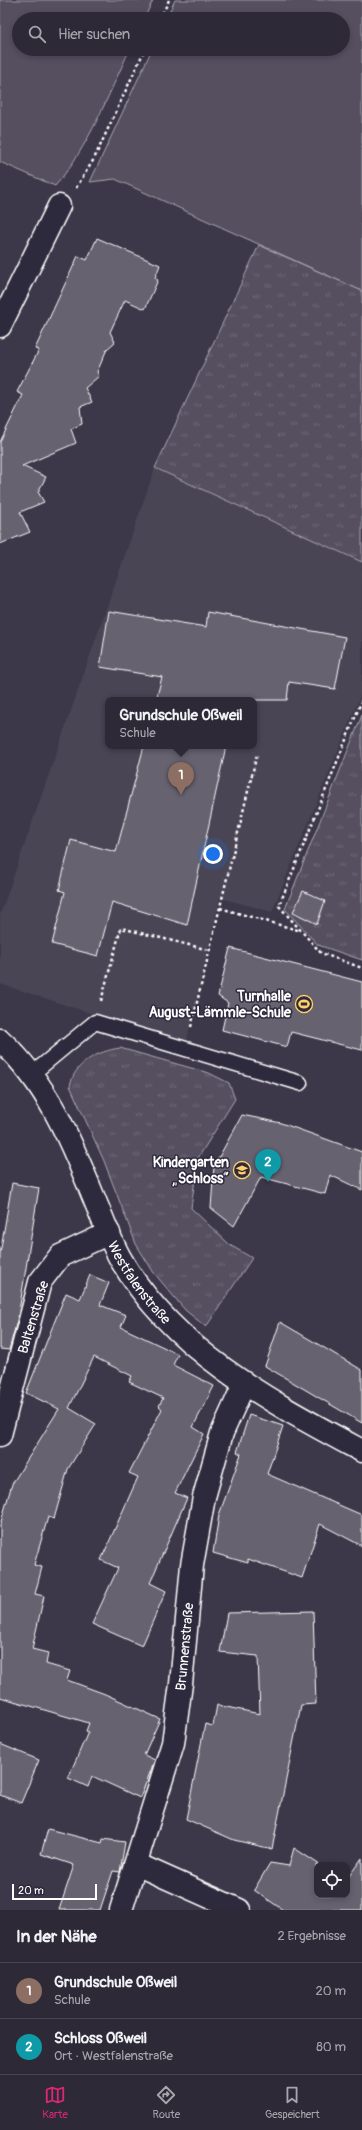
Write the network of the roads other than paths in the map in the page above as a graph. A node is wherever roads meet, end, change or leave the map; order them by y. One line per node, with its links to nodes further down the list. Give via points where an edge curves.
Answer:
1 (59, 206): 2 (street)
2 (0, 326)
3 (0, 1040): 4 (street, Westfalenstraße)
4 (32, 1074): 5 (lane, via 95,1022); 6 (street, Westfalenstraße, via 58,1113)
5 (300, 1083)
6 (109, 1233): 7 (street, Westfalenstraße, via 119,1258 147,1298 192,1346); 8 (street, Baltenstraße, via 60,1256 40,1282)
7 (244, 1384): 9 (street, Westfalenstraße); 10 (street, Brunnenstraße, via 222,1433 204,1497 192,1565 173,1743)
8 (0, 1435)
9 (362, 1451)
10 (136, 1864): 11 (street, Brunnenstraße); 12 (street)
11 (121, 1910)
12 (239, 1910)

